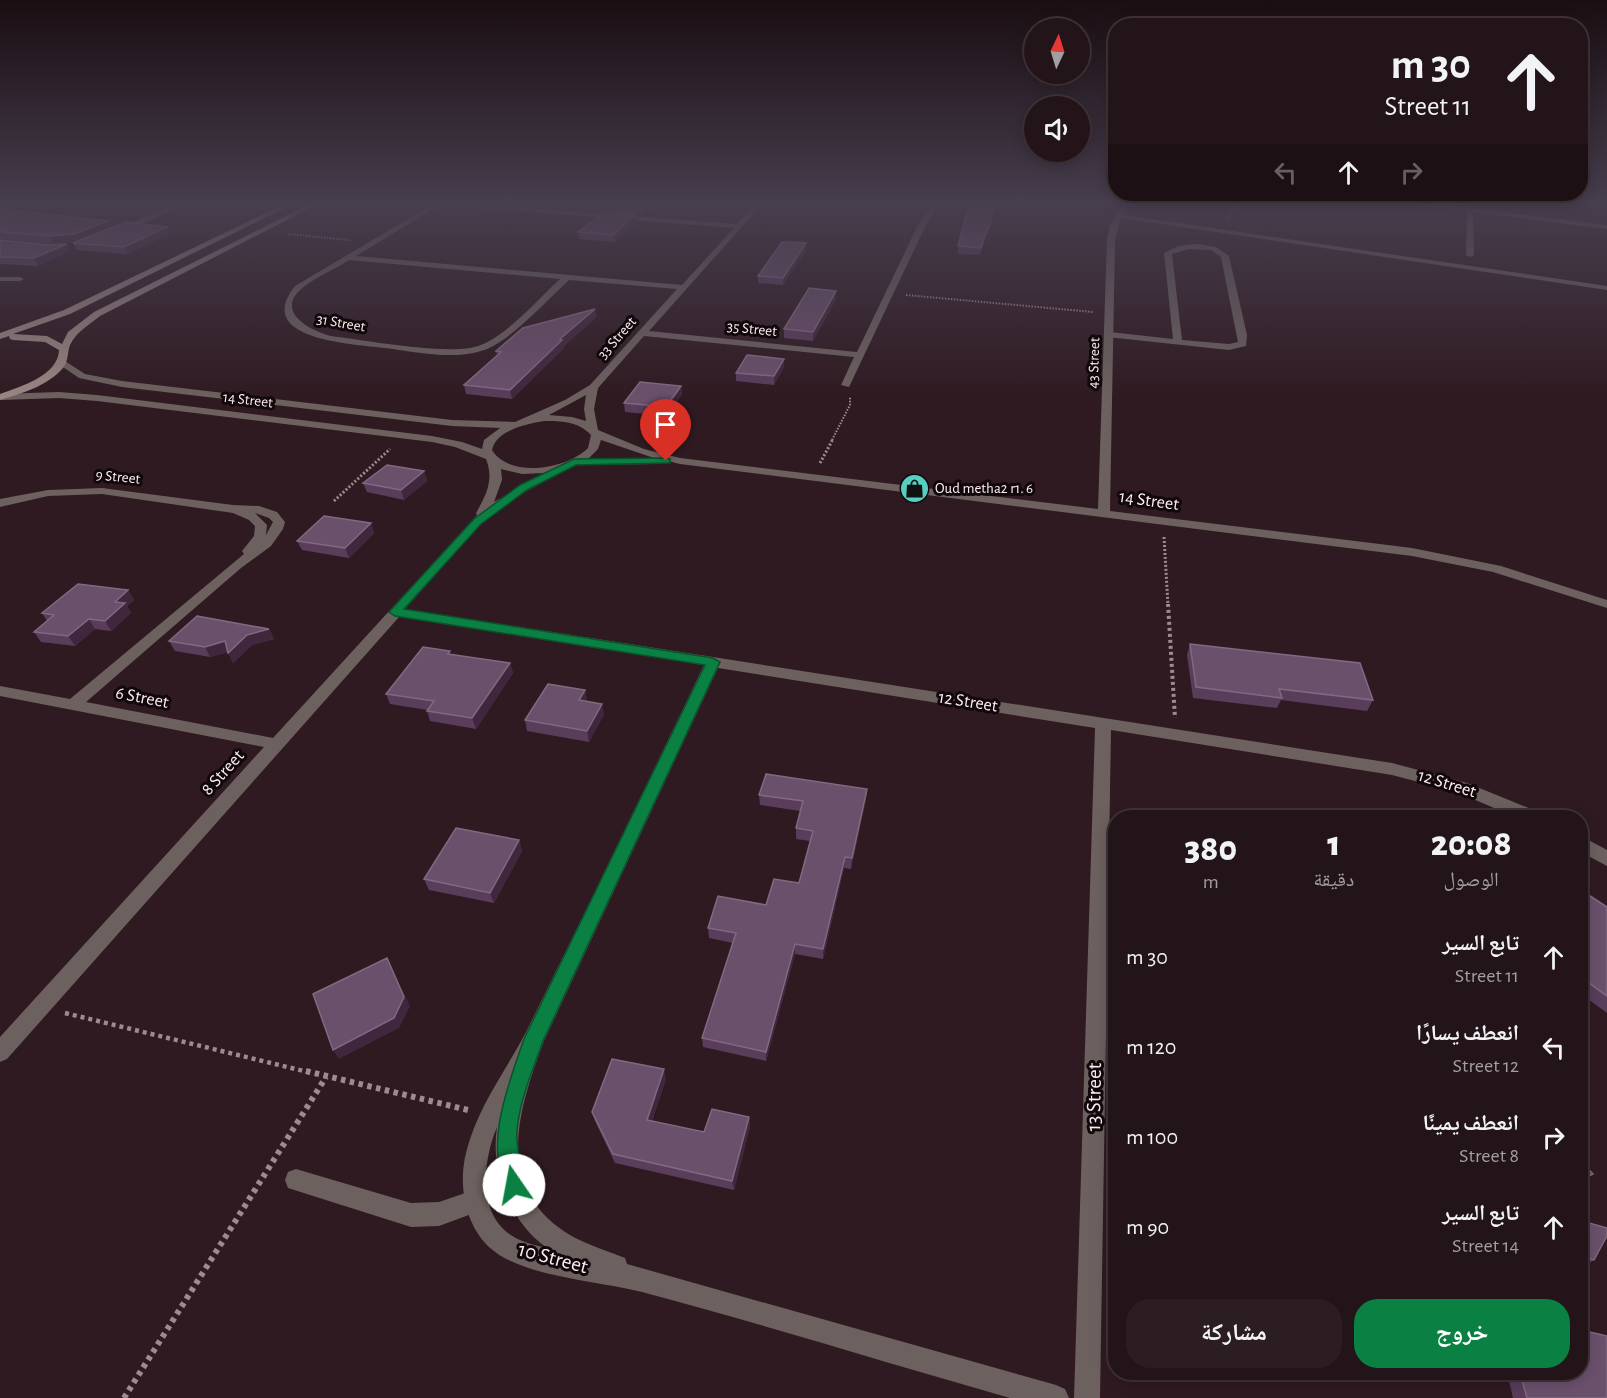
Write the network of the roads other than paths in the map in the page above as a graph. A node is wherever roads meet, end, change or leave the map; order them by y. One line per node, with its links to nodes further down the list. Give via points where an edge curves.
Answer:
1 (157, 268): 18 (main road, via 67,312)
2 (187, 268): 20 (main road, via 97,314 71,334)
3 (330, 268): 11 (street, 31 Street, via 291,296 287,310 297,326 330,339 443,352 469,351 496,342)
4 (466, 268): 11 (street)
5 (699, 268): 14 (street, 33 Street)
6 (903, 268): 21 (street)
7 (1111, 268): 17 (street, 43 Street)
8 (1169, 268): 19 (street)
9 (1228, 268): 19 (street, via 1244,343 1233,347)
10 (1473, 268): 15 (street)
11 (567, 277): 14 (street)
12 (0, 279): 13 (street)
13 (20, 279)
14 (682, 287): 16 (street, 33 Street)
15 (1607, 288)
16 (641, 333): 21 (street, 35 Street); 24 (street, 33 Street)
17 (1110, 335): 19 (street); 34 (street, 43 Street)
18 (0, 337): 20 (main road, via 47,339)
19 (1178, 342)
20 (64, 349): 22 (main road)
21 (860, 356): 23 (street)
22 (62, 363): 25 (main road, via 40,381); 27 (street, 14 Street, via 82,376 122,384 452,423)
23 (846, 385)
24 (593, 387): 26 (street, 33 Street); 28 (street, via 589,409)
25 (0, 397): 29 (street, 14 Street, via 97,398 404,436 458,444)
26 (528, 420): 27 (street); 28 (street, 14 Street, via 566,419 585,424)
27 (514, 425): 29 (street, via 489,442)
28 (595, 432): 30 (street, 14 Street, via 633,448); 31 (street, via 597,441 593,449)
29 (491, 458): 31 (street, 14 Street, via 515,469); 35 (street, 8 Street, via 497,474 494,490)
30 (680, 460): 31 (street, 14 Street); 34 (street, 14 Street)
31 (569, 464): 35 (street, 8 Street, via 508,497)
32 (0, 503): 33 (street, 9 Street, via 48,493 102,491)
33 (233, 508): 36 (street, 9 Street, via 261,525 256,541); 36 (street, 9 Street, via 267,512 279,522 267,543)
34 (1104, 513): 37 (street, 14 Street, via 1412,552 1505,572)
35 (477, 521): 38 (street, 8 Street)
36 (236, 564): 41 (street, 9 Street)
37 (1607, 604)
38 (395, 612): 39 (street, 12 Street); 43 (street, 8 Street)
39 (713, 662): 42 (street, 12 Street); 47 (street)
40 (0, 691): 41 (street, 6 Street)
41 (74, 705): 43 (street, 6 Street)
42 (1102, 724): 44 (street, 12 Street, via 1426,777); 53 (street, 13 Street)
43 (276, 744): 48 (street, 8 Street)
44 (1518, 810)
45 (1588, 847): 46 (street)
46 (1607, 859)
47 (534, 1039): 50 (street, 10 Street, via 490,1115 474,1168); 51 (street, 10 Street, via 507,1132 508,1163 514,1185 535,1222 550,1236)
48 (0, 1052)
49 (296, 1180): 50 (street, via 411,1215 439,1214)
50 (477, 1201): 51 (street, 10 Street, via 486,1226 516,1251)
51 (640, 1279): 52 (street, 10 Street)
52 (1056, 1398)
53 (1087, 1398)

